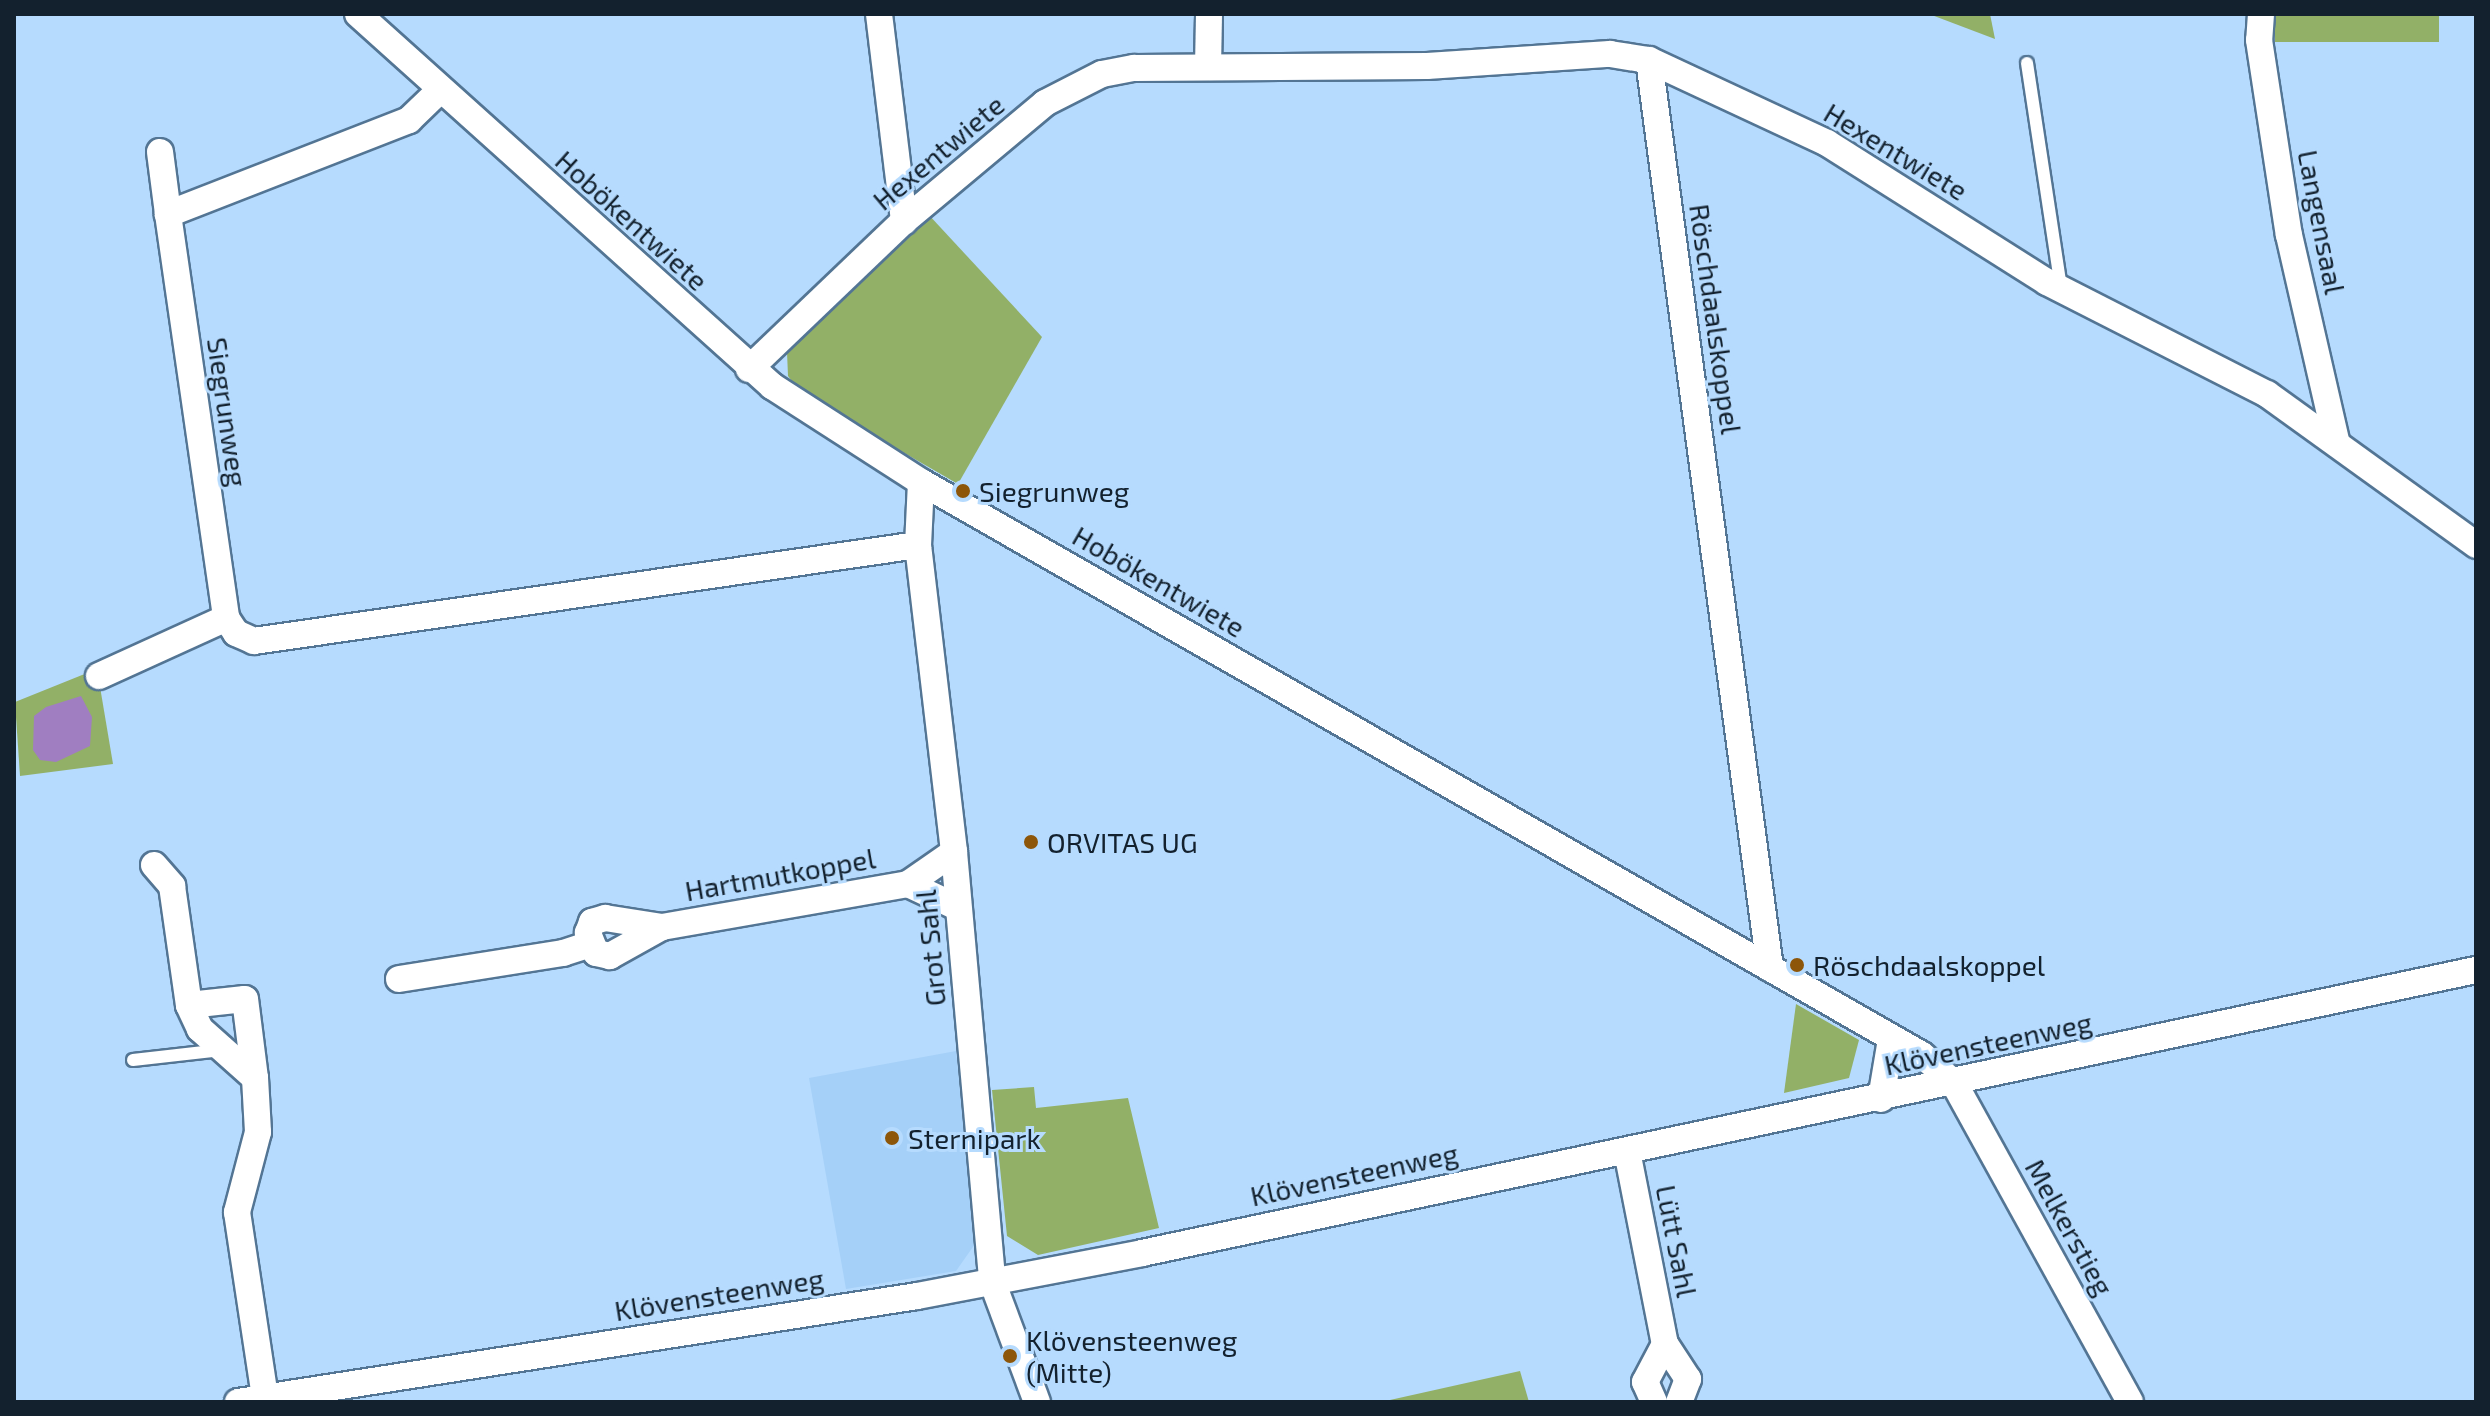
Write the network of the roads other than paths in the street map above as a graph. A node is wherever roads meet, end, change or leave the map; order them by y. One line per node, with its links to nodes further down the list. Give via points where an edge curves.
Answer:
1 (358, 14): 8 (street, Hobökentwiete)
2 (1209, 14): 7 (street)
3 (2261, 14): 14 (street, Langensaal, via 2259,40 2289,235)
4 (874, 18): 11 (street)
5 (1649, 60): 7 (street, Hexentwiete, via 1610,54 1427,66); 12 (street, Hexentwiete, via 1827,143); 26 (street, Röschdaalskoppel)
6 (2027, 63): 12 (lane)
7 (1208, 67): 11 (street, Hexentwiete, via 1134,68 1081,82 1045,103)
8 (439, 91): 10 (street, via 409,120); 13 (street, Hobökentwiete)
9 (160, 152): 10 (street, Siegrunweg)
10 (168, 214): 18 (street, Siegrunweg)
11 (904, 221): 13 (street, Hexentwiete)
12 (2061, 289): 14 (street, Hexentwiete, via 2267,394)
13 (749, 369): 15 (street, Hobökentwiete)
14 (2336, 441): 17 (street, Hexentwiete)
15 (921, 482): 16 (street, Grot Sahl); 26 (street, Hobökentwiete)
16 (918, 545): 18 (street, via 254,641 236,633); 20 (street, Grot Sahl)
17 (2476, 545)
18 (226, 618): 19 (street)
19 (99, 676)
20 (954, 852): 22 (street, Hartmutkoppel); 23 (street, Grot Sahl)
21 (154, 865): 29 (street, via 172,886)
22 (908, 884): 23 (street, Hartmutkoppel); 24 (street, Hartmutkoppel)
23 (957, 907): 37 (street, Grot Sahl)
24 (662, 927): 25 (street, Hartmutkoppel, via 614,956 600,955); 25 (street, Hartmutkoppel, via 597,919 588,928)
25 (590, 944): 28 (street, Hartmutkoppel)
26 (1770, 968): 30 (street, Hobökentwiete)
27 (2476, 970): 34 (street, Klövensteenweg)
28 (399, 979)
29 (189, 1005): 31 (street, via 200,1029); 33 (street, via 245,999)
30 (1891, 1039): 34 (street, Hobökentwiete, via 1922,1055); 35 (street)
31 (221, 1050): 32 (lane); 33 (street)
32 (133, 1060)
33 (255, 1078): 39 (street, via 258,1132 237,1212)
34 (1954, 1083): 35 (street, Klövensteenweg); 44 (street, Melkerstieg)
35 (1881, 1099): 36 (street, Klövensteenweg)
36 (1627, 1151): 37 (street, Klövensteenweg); 38 (street, Lütt Sahl)
37 (992, 1281): 39 (street, Klövensteenweg); 41 (street, Grot Sahl)
38 (1665, 1344): 42 (street, via 1645,1382); 43 (street, Lütt Sahl, via 1688,1379)
39 (265, 1397): 40 (street, Klövensteenweg)
40 (238, 1402)
41 (1037, 1402)
42 (1654, 1402)
43 (1679, 1402)
44 (2130, 1402)

